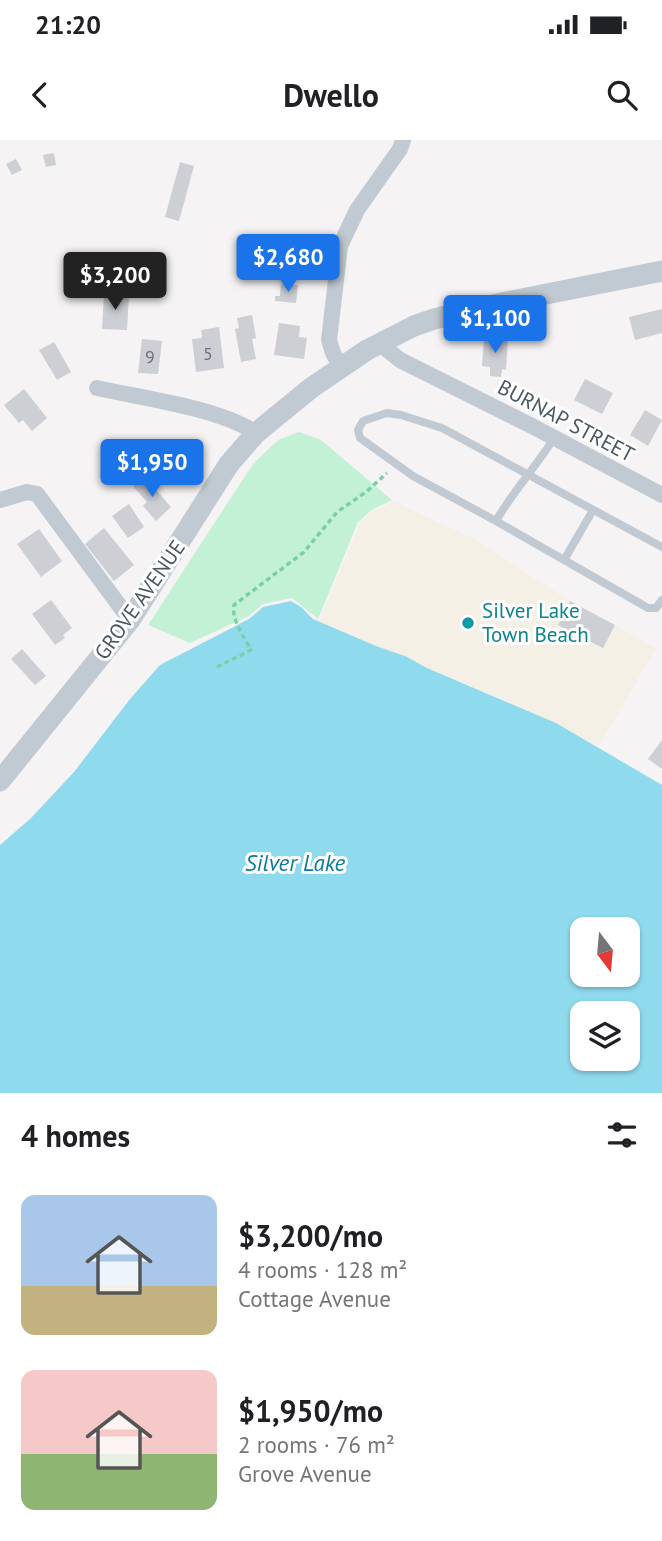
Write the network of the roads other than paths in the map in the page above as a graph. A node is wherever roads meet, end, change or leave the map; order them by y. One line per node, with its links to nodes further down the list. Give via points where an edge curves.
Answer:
1 (403, 140): 4 (street, via 357,210 340,246 329,340)
2 (662, 271): 3 (street, GROVE AVENUE, via 464,311 414,326)
3 (379, 343): 4 (street, GROVE AVENUE); 7 (street, BURNAP STREET, via 398,359)
4 (340, 366): 6 (street, GROVE AVENUE)
5 (97, 388): 6 (street, via 220,416)
6 (256, 433): 16 (street, GROVE AVENUE, via 221,476)
7 (554, 438): 8 (lane); 9 (street, BURNAP STREET)
8 (526, 474): 11 (lane); 12 (lane); 12 (lane, via 442,428 387,413 363,421 360,438 413,476)
9 (662, 495)
10 (0, 500): 16 (street, via 27,492 37,494)
11 (593, 510): 13 (lane); 14 (lane)
12 (496, 521): 14 (lane)
13 (662, 547)
14 (564, 560): 15 (lane, via 649,609)
15 (662, 600)
16 (130, 620): 17 (street, GROVE AVENUE)
17 (0, 781)

